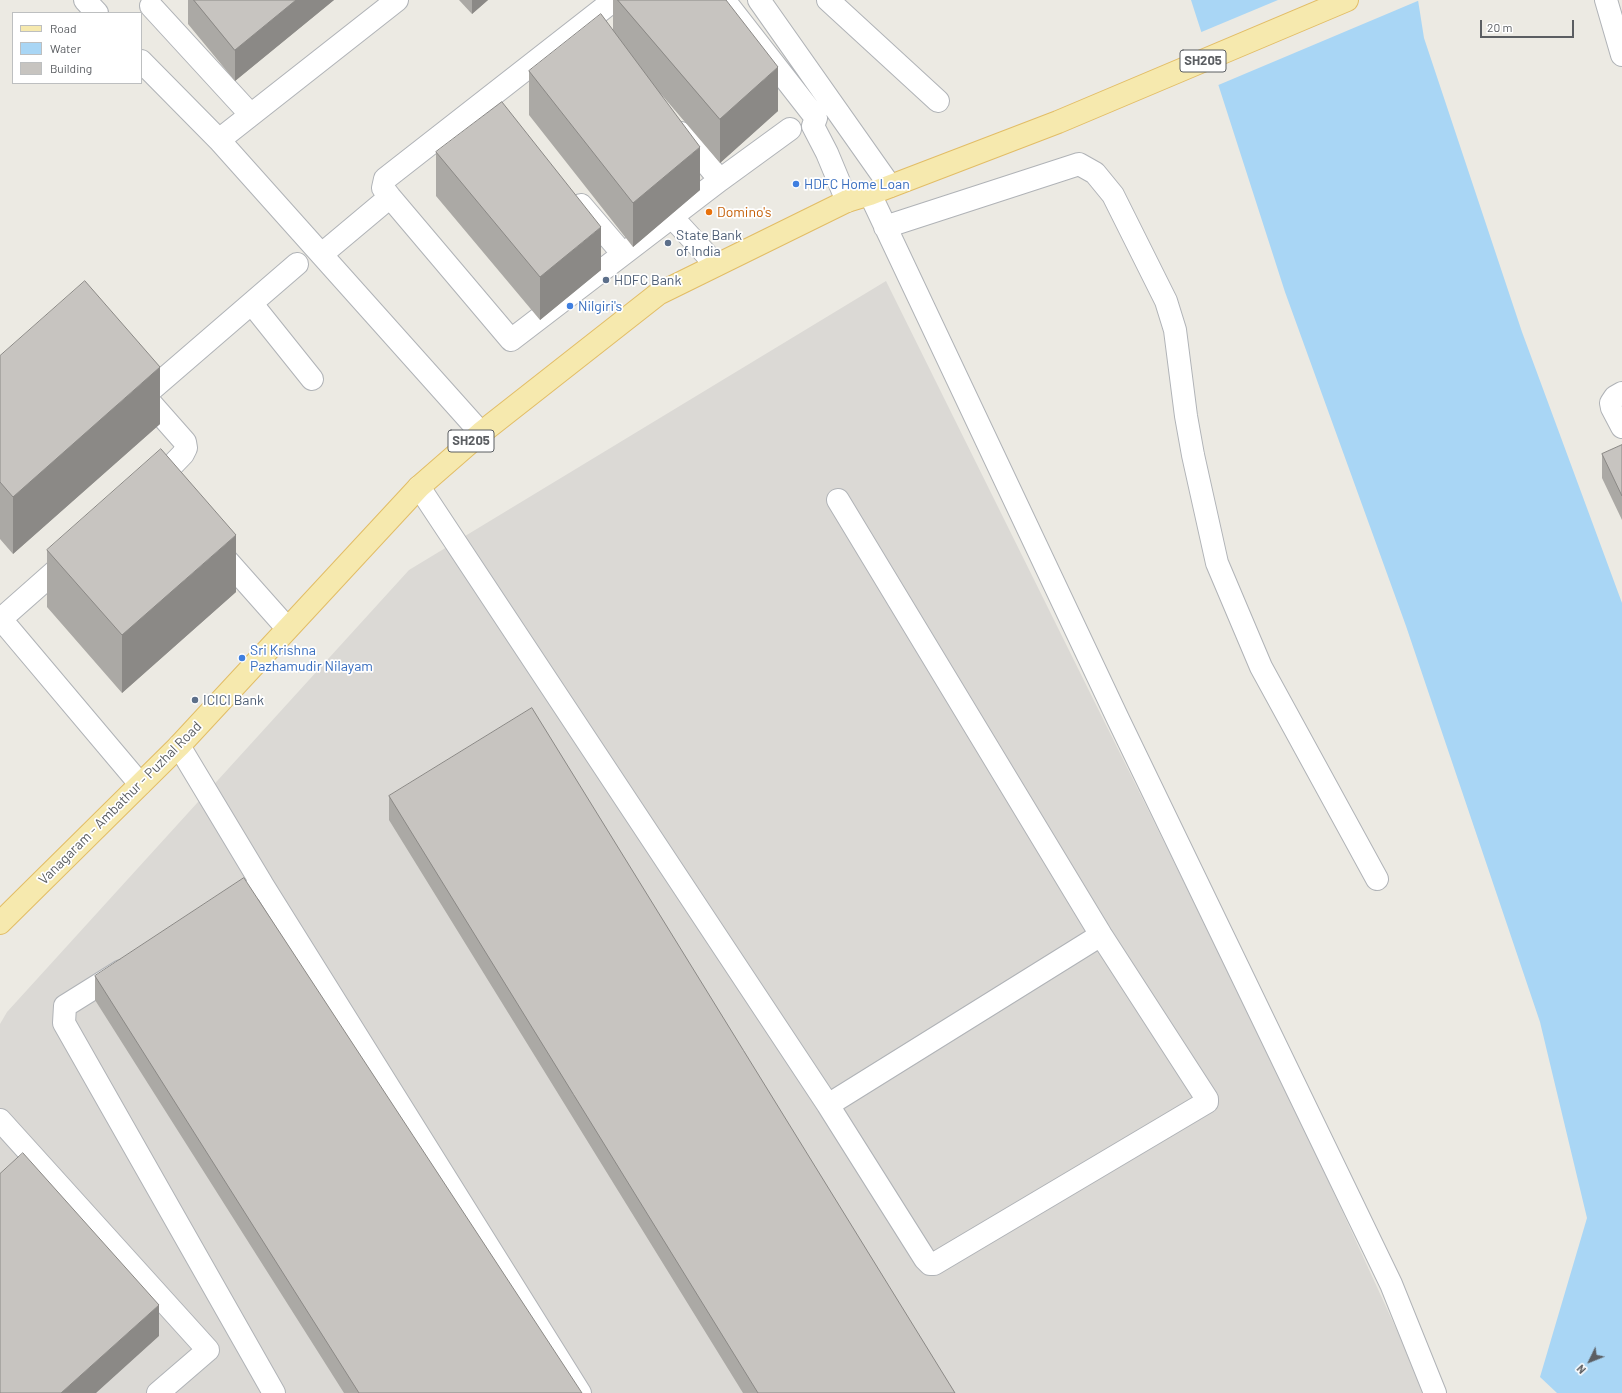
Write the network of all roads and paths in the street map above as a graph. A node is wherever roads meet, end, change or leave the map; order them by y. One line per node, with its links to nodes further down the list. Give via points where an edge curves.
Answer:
1 (85, 0): 10 (street)
2 (397, 0): 15 (street)
3 (614, 0): 13 (street, via 594,27)
4 (724, 0): 25 (street, via 816,118 813,126)
5 (760, 0): 21 (street)
6 (828, 0): 14 (street)
7 (1347, 0): 21 (main road, Vanagaram - Ambathur - Puzhal Road / SH205, via 1058,122)
8 (1606, 0): 11 (street)
9 (150, 8): 15 (street)
10 (96, 12)
11 (1622, 55)
12 (142, 62): 19 (street)
13 (489, 98): 16 (street); 24 (street, via 385,179 383,188)
14 (938, 101)
15 (251, 115): 19 (street)
16 (504, 116)
17 (669, 118): 20 (street)
18 (790, 129): 20 (street)
19 (219, 140): 28 (street)
20 (720, 180): 26 (street)
21 (890, 186): 23 (main road, Vanagaram - Ambathur - Puzhal Road / SH205)
22 (566, 188): 29 (street)
23 (870, 194): 25 (main road, Vanagaram - Ambathur - Puzhal Road / SH205); 27 (street)
24 (390, 197): 28 (street); 29 (street, via 511,340)
25 (848, 201): 31 (main road, Vanagaram - Ambathur - Puzhal Road / SH205)
26 (672, 217): 29 (street); 31 (street)
27 (885, 227): 50 (street, via 1079,164 1095,173 1113,195 1166,301 1175,330 1188,432 1217,562 1261,667); 61 (street, via 1118,719 1391,1284)
28 (322, 254): 38 (street)
29 (623, 254)
30 (297, 264): 32 (street)
31 (716, 265): 38 (main road, Vanagaram - Ambathur - Puzhal Road / SH205, via 658,294)
32 (252, 304): 34 (street); 36 (street)
33 (129, 379): 36 (street)
34 (312, 379)
35 (1622, 393): 37 (street, via 1611,403)
36 (144, 396): 39 (street, via 185,442 186,448)
37 (1622, 427)
38 (480, 432): 40 (main road, Vanagaram - Ambathur - Puzhal Road / SH205)
39 (157, 481): 41 (street); 42 (street)
40 (419, 487): 47 (main road, Vanagaram - Ambathur - Puzhal Road / SH205); 56 (street)
41 (140, 496)
42 (173, 499)
43 (838, 500): 54 (street)
44 (204, 534): 47 (street)
45 (82, 548): 46 (street)
46 (0, 619): 49 (street)
47 (287, 628): 48 (main road, Vanagaram - Ambathur - Puzhal Road / SH205)
48 (179, 746): 49 (main road, Vanagaram - Ambathur - Puzhal Road / SH205); 51 (street)
49 (140, 784): 53 (main road, Vanagaram - Ambathur - Puzhal Road / SH205)
50 (1377, 879)
51 (262, 884): 52 (street); 60 (street)
52 (208, 918)
53 (0, 923)
54 (1101, 935): 56 (street); 56 (street, via 1207,1099 1206,1102 934,1264 925,1259)
55 (140, 960): 59 (street, via 65,1006 64,1024)
56 (828, 1105)
57 (0, 1120): 58 (street, via 208,1350)
58 (158, 1393)
59 (274, 1393)
60 (580, 1393)
61 (1435, 1393)

